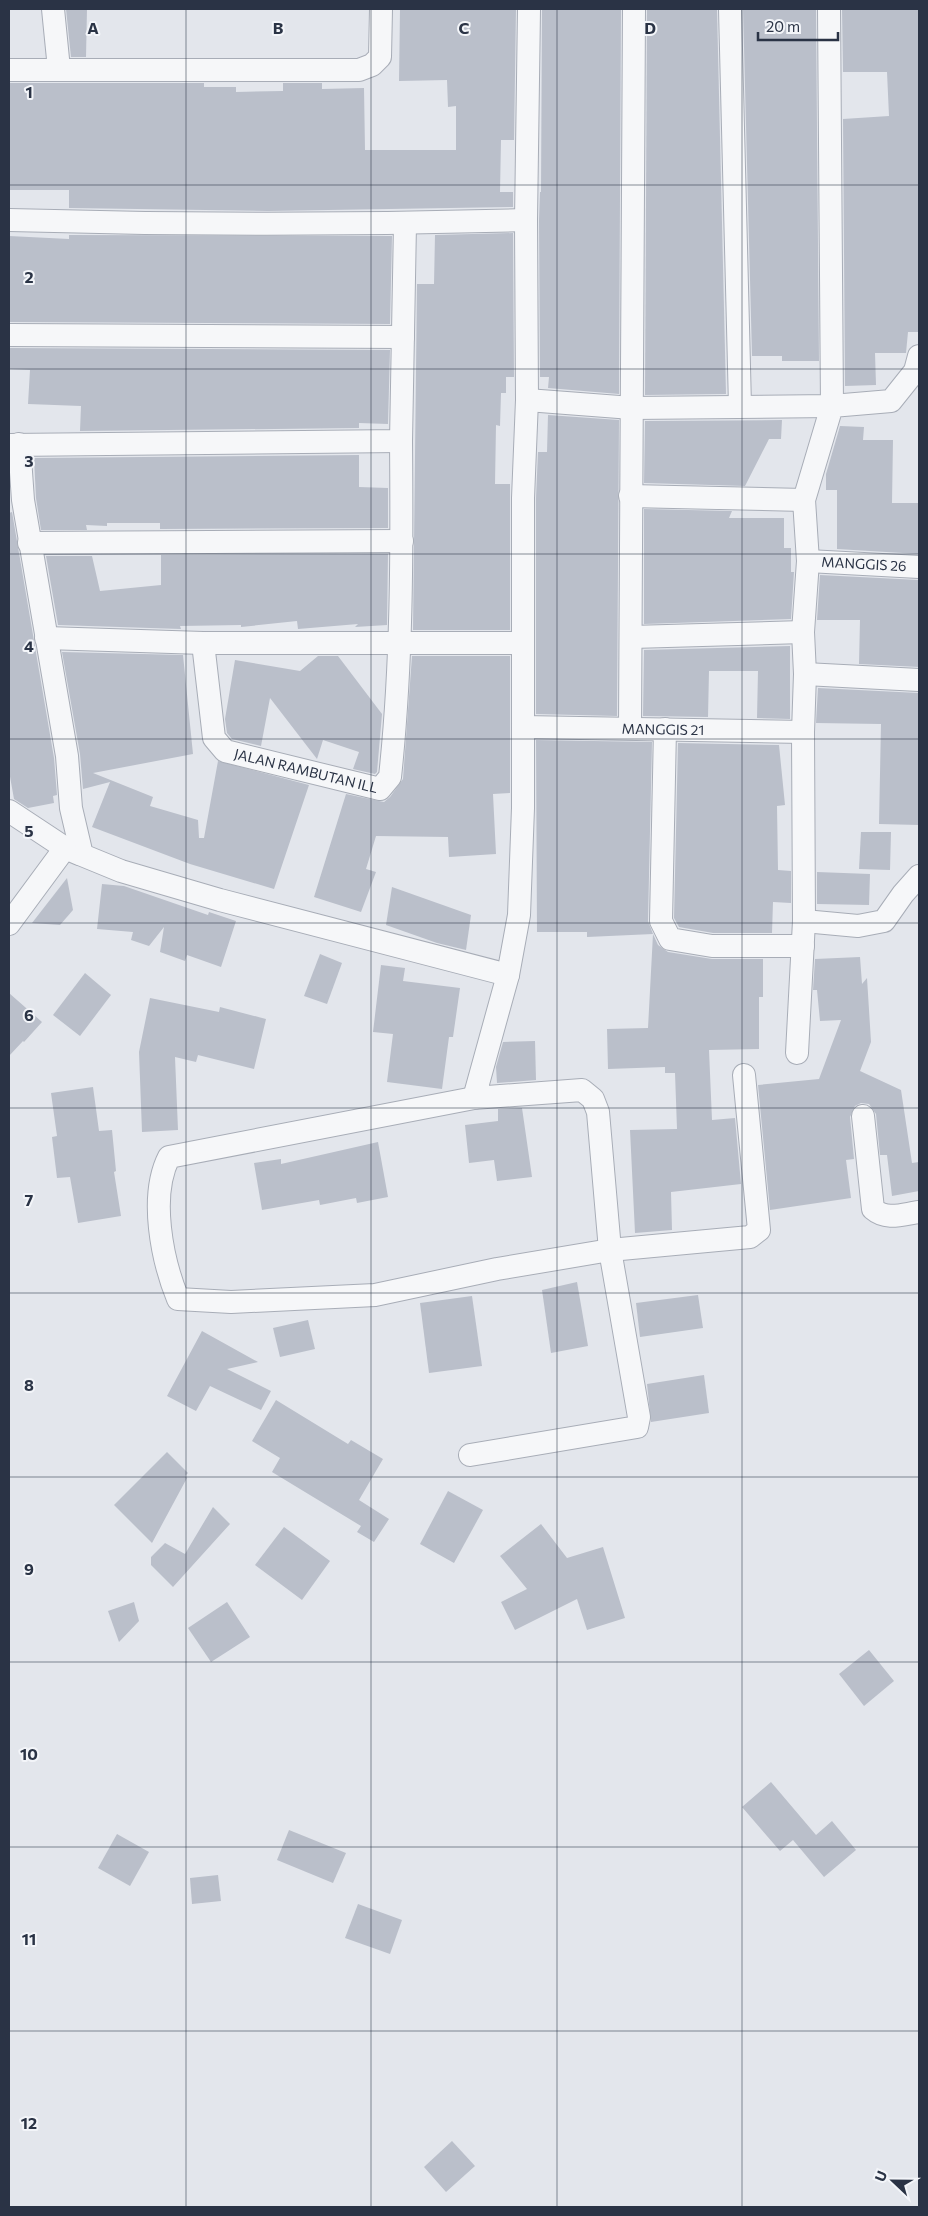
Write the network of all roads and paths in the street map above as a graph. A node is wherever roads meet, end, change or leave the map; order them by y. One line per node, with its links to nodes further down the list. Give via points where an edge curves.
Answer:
1 (54, 9): 7 (street)
2 (382, 9): 7 (street, via 380,56 359,70)
3 (529, 9): 10 (street)
4 (634, 9): 18 (street)
5 (730, 9): 16 (street)
6 (829, 9): 17 (street)
7 (59, 69): 8 (street)
8 (9, 70)
9 (9, 220): 11 (street, via 137,224)
10 (526, 220): 11 (street); 15 (street)
11 (405, 224): 13 (street)
12 (9, 335): 13 (street)
13 (403, 337): 19 (street)
14 (918, 365): 17 (street, via 891,401)
15 (527, 400): 18 (street); 32 (street)
16 (740, 406): 17 (street); 18 (street)
17 (832, 406): 22 (street)
18 (632, 408): 21 (street)
19 (401, 441): 20 (street); 23 (street)
20 (14, 444): 24 (street)
21 (630, 496): 22 (street); 29 (street)
22 (804, 500): 25 (street)
23 (402, 541): 24 (street); 31 (street)
24 (29, 543): 28 (street)
25 (808, 561): 26 (street, MANGGIS 26); 27 (street)
26 (919, 567)
27 (803, 632): 29 (street); 33 (street)
28 (46, 638): 30 (street); 40 (street, via 67,756)
29 (632, 638): 36 (street)
30 (203, 643): 31 (street); 31 (street, JALAN RAMBUTAN ILL, via 214,738 225,750 380,789 390,777)
31 (399, 643): 32 (street)
32 (522, 643): 35 (street)
33 (805, 674): 34 (street); 38 (street)
34 (919, 680)
35 (523, 727): 36 (street, MANGGIS 21); 45 (street, via 519,915)
36 (630, 727): 37 (street, MANGGIS 21)
37 (665, 730): 38 (street, MANGGIS 21); 44 (street, via 661,921 670,939 712,946)
38 (803, 732): 42 (street)
39 (9, 811): 40 (street)
40 (74, 852): 43 (street); 45 (street, via 121,871 220,900)
41 (919, 876): 42 (street, via 884,921 858,926)
42 (804, 921): 44 (street)
43 (9, 924)
44 (802, 946): 46 (street)
45 (508, 975): 48 (street)
46 (797, 1053)
47 (744, 1075): 51 (street, via 759,1230 750,1237)
48 (474, 1098): 51 (street, via 582,1090 594,1099 598,1112); 51 (street, via 169,1157 160,1183 159,1214 170,1278 178,1299 231,1302 375,1295 497,1269)
49 (863, 1116): 50 (street, via 873,1209 887,1216)
50 (919, 1212)
51 (610, 1250): 52 (street, via 639,1417 637,1427)
52 (470, 1456)

